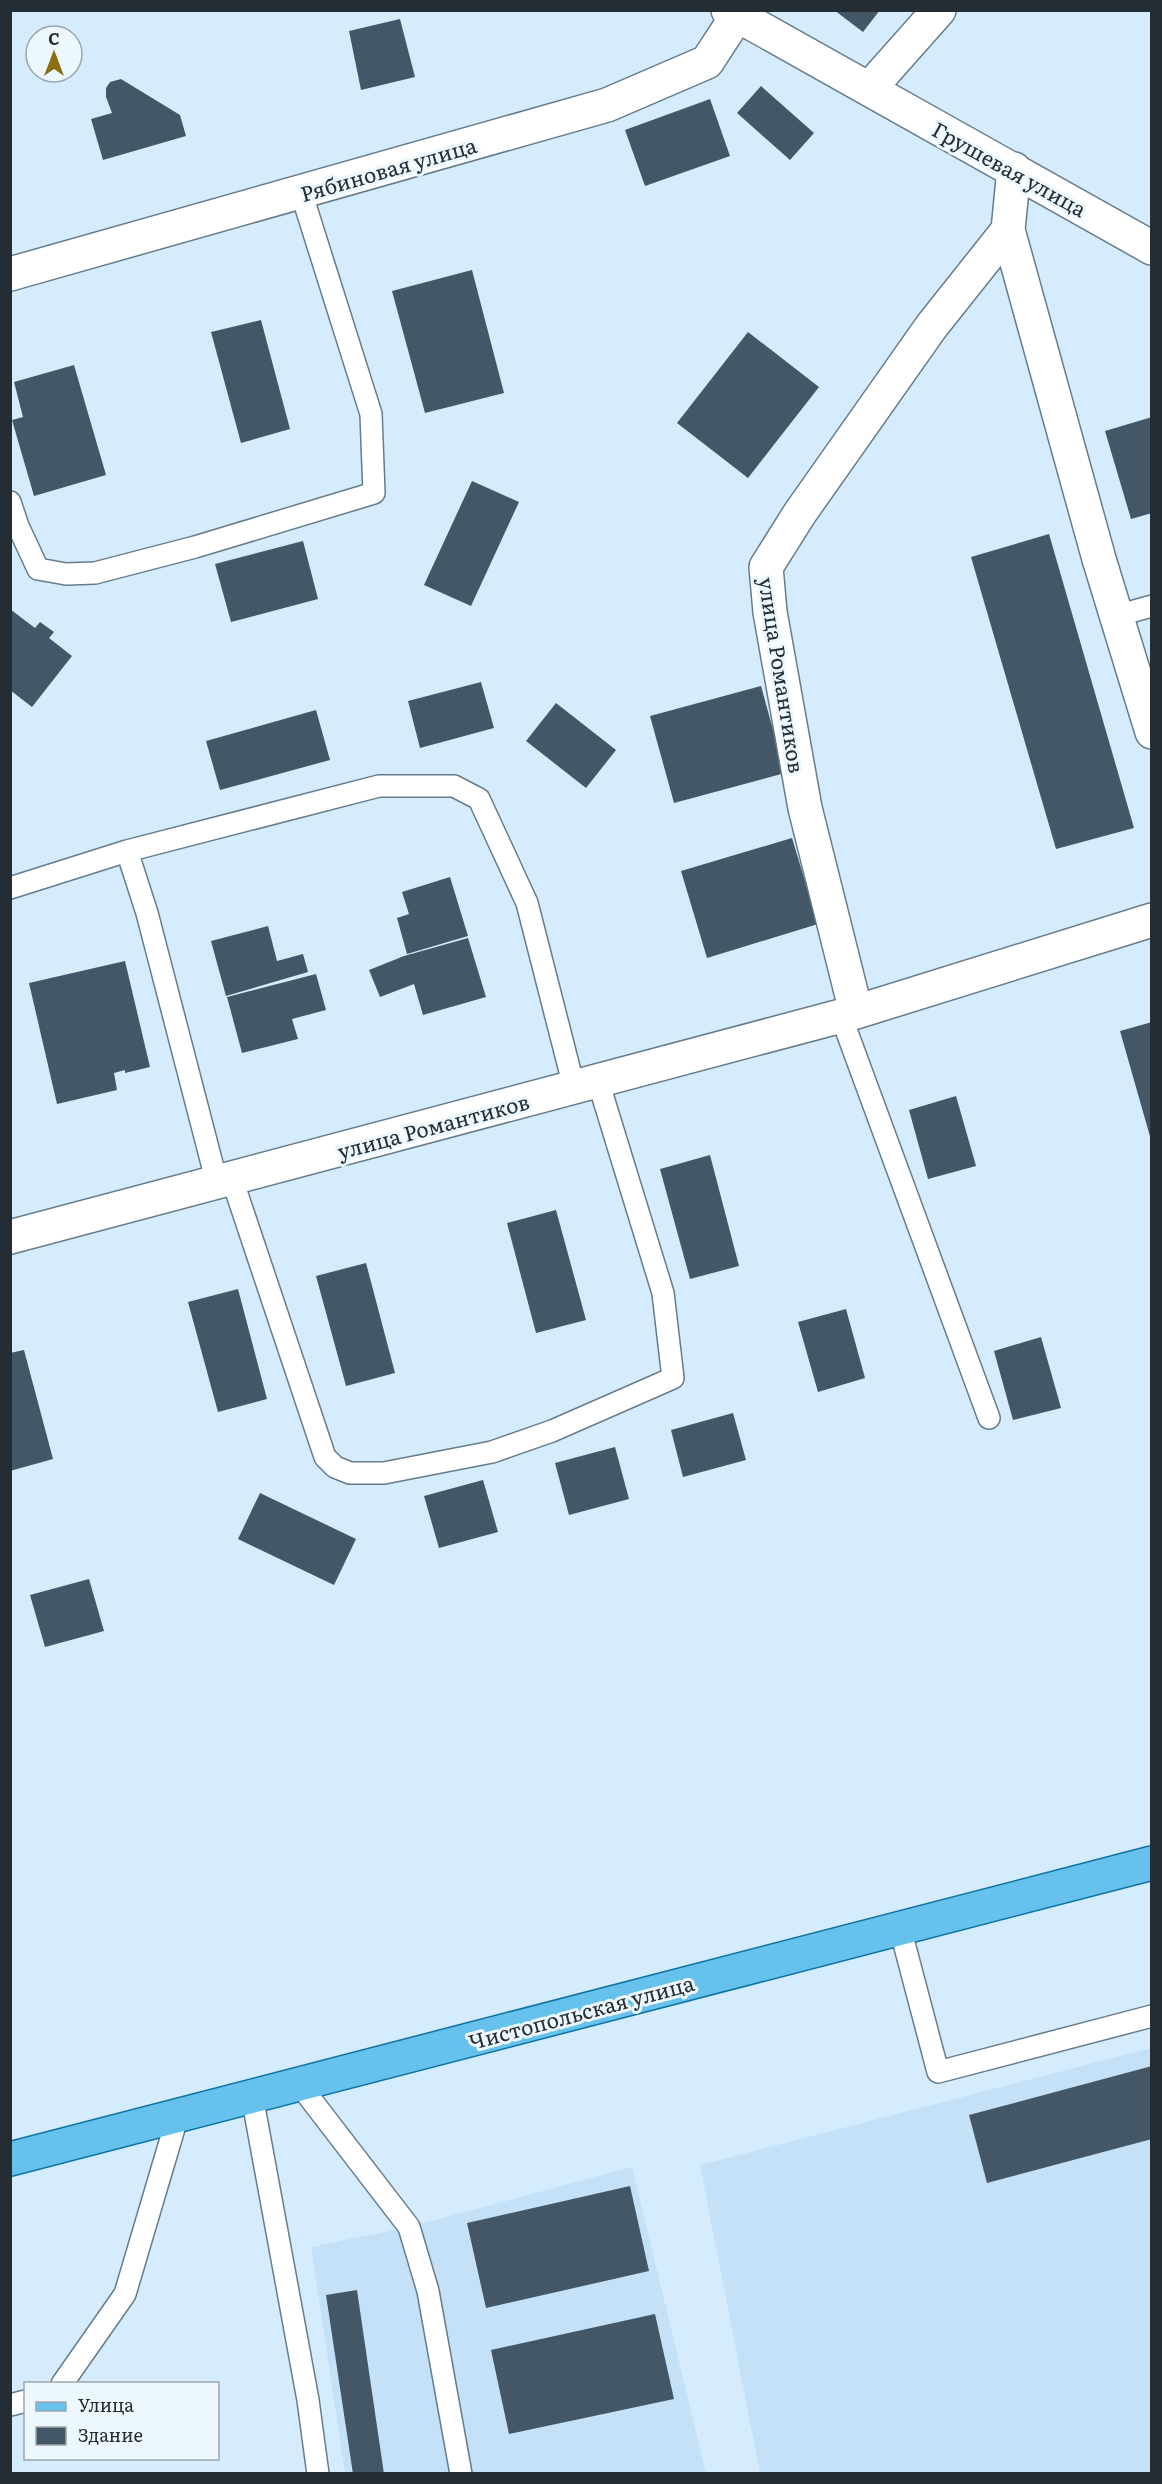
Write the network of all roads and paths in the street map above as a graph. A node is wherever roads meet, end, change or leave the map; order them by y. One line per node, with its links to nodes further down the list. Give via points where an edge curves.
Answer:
1 (939, 10): 3 (street)
2 (733, 13): 3 (street, Грушевая улица); 5 (street, Рябиновая улица, via 707,62 607,105)
3 (868, 89): 4 (street, Грушевая улица)
4 (1014, 169): 6 (street); 7 (street, Грушевая улица)
5 (301, 192): 8 (street, Рябиновая улица); 9 (lane, via 371,414 374,493 195,548 95,573 66,574 38,569)
6 (1008, 230): 11 (street); 16 (street, улица Романтиков, via 931,327 766,567 770,612 805,808)
7 (1152, 248)
8 (10, 274)
9 (10, 502)
10 (1152, 606): 11 (lane)
11 (1116, 616): 12 (street)
12 (1152, 732)
13 (127, 851): 14 (lane); 17 (lane, via 379,786 454,786 479,799 526,903); 18 (lane)
14 (10, 888)
15 (1152, 920): 16 (street, улица Романтиков)
16 (848, 1014): 17 (street, улица Романтиков); 20 (lane)
17 (586, 1084): 18 (street, улица Романтиков); 18 (lane, via 663,1293 673,1378 552,1431 492,1452 384,1473 350,1473 335,1467 325,1457)
18 (225, 1181): 19 (street, улица Романтиков)
19 (10, 1237)
20 (989, 1418)
21 (1152, 1863): 22 (main road, Чистопольская улица)
22 (900, 1928): 23 (lane, via 938,2072); 24 (main road, Чистопольская улица)
23 (1152, 2016)
24 (299, 2084): 25 (main road, Чистопольская улица); 30 (lane, via 409,2227 428,2291)
25 (252, 2096): 26 (main road, Чистопольская улица); 29 (lane)
26 (178, 2115): 27 (main road, Чистопольская улица); 28 (lane, via 125,2294)
27 (10, 2158)
28 (63, 2382)
29 (318, 2474)
30 (460, 2474)

